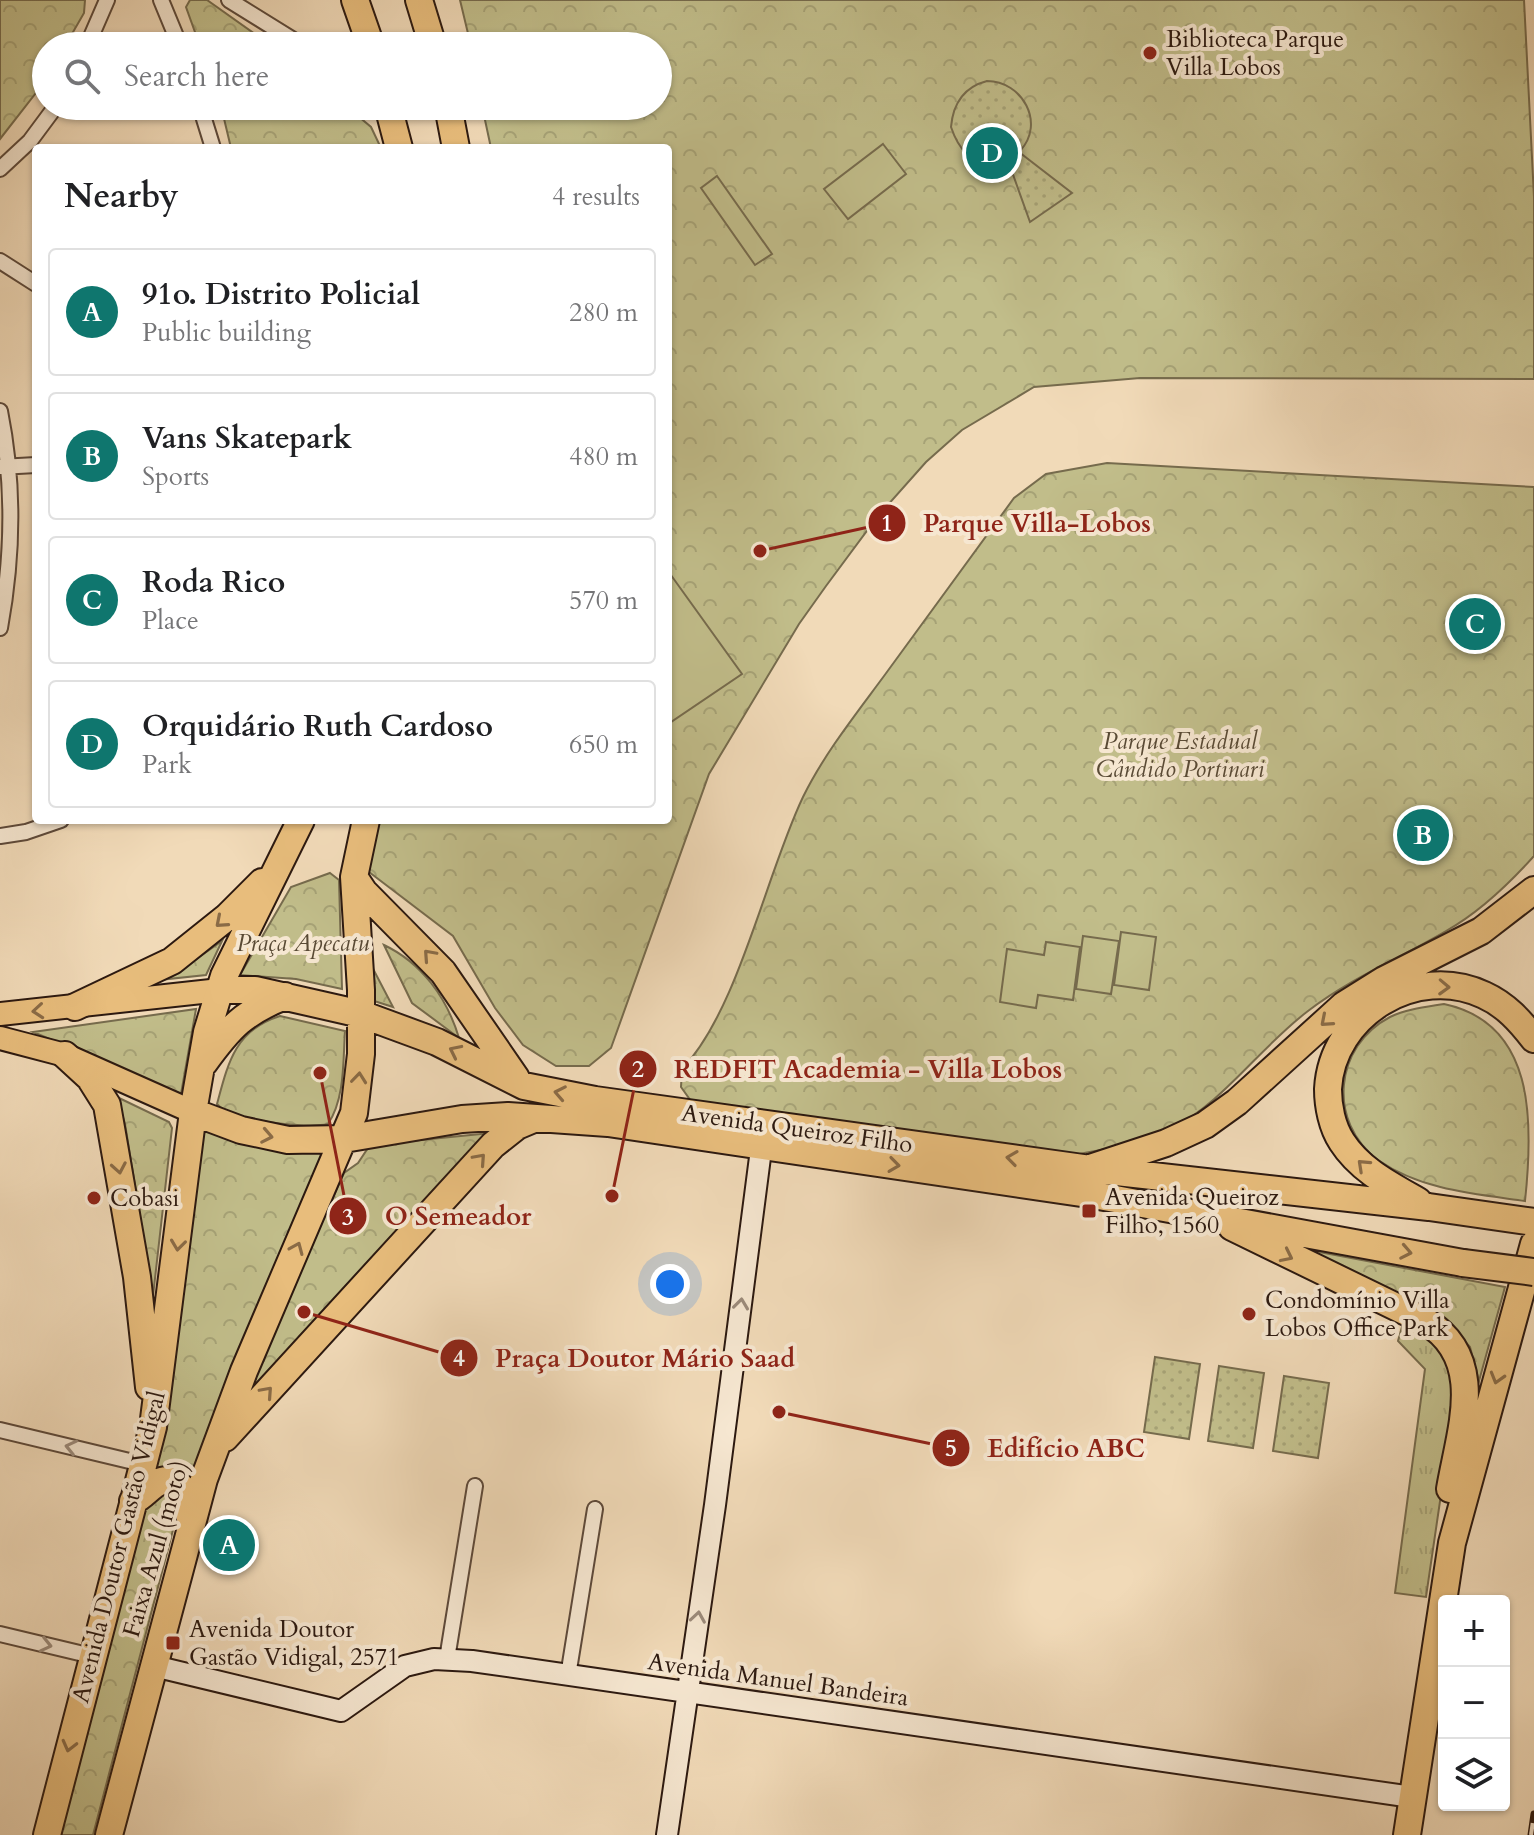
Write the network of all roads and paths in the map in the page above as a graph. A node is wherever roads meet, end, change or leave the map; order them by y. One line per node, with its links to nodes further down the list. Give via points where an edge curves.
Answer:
1 (107, 0): 6 (street)
2 (161, 0): 7 (street)
3 (229, 0): 8 (street)
4 (355, 0): 9 (highway)
5 (419, 0): 10 (highway)
6 (93, 32)
7 (174, 32)
8 (280, 32)
9 (366, 32)
10 (429, 32)
11 (46, 120): 18 (street)
12 (204, 120): 15 (street)
13 (392, 120): 16 (highway)
14 (451, 120): 17 (highway)
15 (212, 144)
16 (398, 144)
17 (455, 144)
18 (0, 169)
19 (0, 261): 20 (street)
20 (32, 281)
21 (0, 411): 23 (street)
22 (32, 465): 23 (street)
23 (4, 467): 24 (street, via 7,573)
24 (0, 628)
25 (49, 824): 28 (street)
26 (299, 824): 29 (highway)
27 (365, 824): 30 (highway)
28 (0, 836)
29 (276, 868): 32 (highway); 34 (highway, one-way to 34, via 172,961)
30 (354, 877): 36 (highway); 41 (highway, one-way to 30, via 436,963)
31 (1534, 890): 46 (highway, one-way to 46, via 1481,931 1344,1005 1205,1125)
32 (220, 990): 33 (highway, Avenida Queiroz Filho); 34 (main road, Avenida Queiroz Filho); 40 (highway)
33 (285, 996): 36 (highway, Avenida Queiroz Filho); 40 (highway, via 252,1009 235,1023)
34 (75, 1007): 35 (main road, Avenida Queiroz Filho, one-way to 35)
35 (0, 1014)
36 (361, 1014): 41 (highway, Avenida Queiroz Filho, one-way to 36, via 437,1042); 45 (highway, one-way to 36, via 358,1084)
37 (0, 1038): 39 (main road, Avenida Queiroz Filho)
38 (1534, 1039): 47 (highway, one-way to 38, via 1373,1175 1339,1137 1328,1099 1329,1077 1344,1034 1387,1000 1435,986 1484,995 1517,1016)
39 (65, 1055): 42 (main road, Avenida Queiroz Filho); 53 (highway, one-way to 53, via 90,1078 107,1105 137,1277)
40 (201, 1068): 42 (highway)
41 (524, 1086): 44 (highway, Avenida Queiroz Filho, one-way to 41)
42 (193, 1112): 45 (highway, Avenida Queiroz Filho, one-way to 45, via 265,1136); 53 (highway, Avenida Doutor Gastão Vidigal, one-way to 53)
43 (537, 1117): 44 (highway, Avenida Queiroz Filho); 45 (highway, Avenida Queiroz Filho, via 462,1119); 55 (highway, one-way to 43, via 493,1145)
44 (763, 1136): 46 (highway, Avenida Queiroz Filho, one-way to 44); 48 (highway, Avenida Queiroz Filho, one-way to 48); 67 (street, one-way to 44)
45 (344, 1139): 52 (highway, one-way to 45)
46 (1090, 1169): 47 (highway, Avenida Queiroz Filho)
47 (1429, 1207): 49 (highway, Avenida Queiroz Filho)
48 (1220, 1218): 51 (highway, Avenida Queiroz Filho, one-way to 51, bridge); 61 (highway, one-way to 61, via 1245,1236 1425,1321 1456,1348 1467,1382 1446,1518)
49 (1534, 1222)
50 (1534, 1244): 61 (highway, one-way to 61)
51 (1534, 1272)
52 (281, 1285): 55 (highway); 60 (street, Faixa Azul (moto), via 227,1406)
53 (153, 1427): 56 (highway, Avenida Doutor Gastão Vidigal)
54 (0, 1430): 56 (street, one-way to 54)
55 (214, 1450): 60 (highway)
56 (142, 1464): 58 (highway, Avenida Doutor Gastão Vidigal)
57 (475, 1486): 64 (street)
58 (133, 1501): 60 (highway, via 155,1482 169,1480 181,1487); 63 (highway, Avenida Doutor Gastão Vidigal)
59 (595, 1509): 66 (street)
60 (191, 1518): 65 (highway); 70 (street, Faixa Azul (moto))
61 (1452, 1543): 68 (highway)
62 (0, 1634): 63 (street, one-way to 63)
63 (92, 1656): 69 (highway, Avenida Doutor Gastão Vidigal, one-way to 69)
64 (447, 1659): 65 (street, Avenida Manuel Bandeira, via 405,1666 341,1711); 66 (street, Avenida Manuel Bandeira)
65 (154, 1666): 70 (highway)
66 (568, 1676): 67 (street, Avenida Manuel Bandeira)
67 (686, 1694): 68 (street, Avenida Manuel Bandeira); 71 (street)
68 (1412, 1797): 72 (highway)
69 (47, 1835)
70 (108, 1835)
71 (667, 1835)
72 (1407, 1835)

